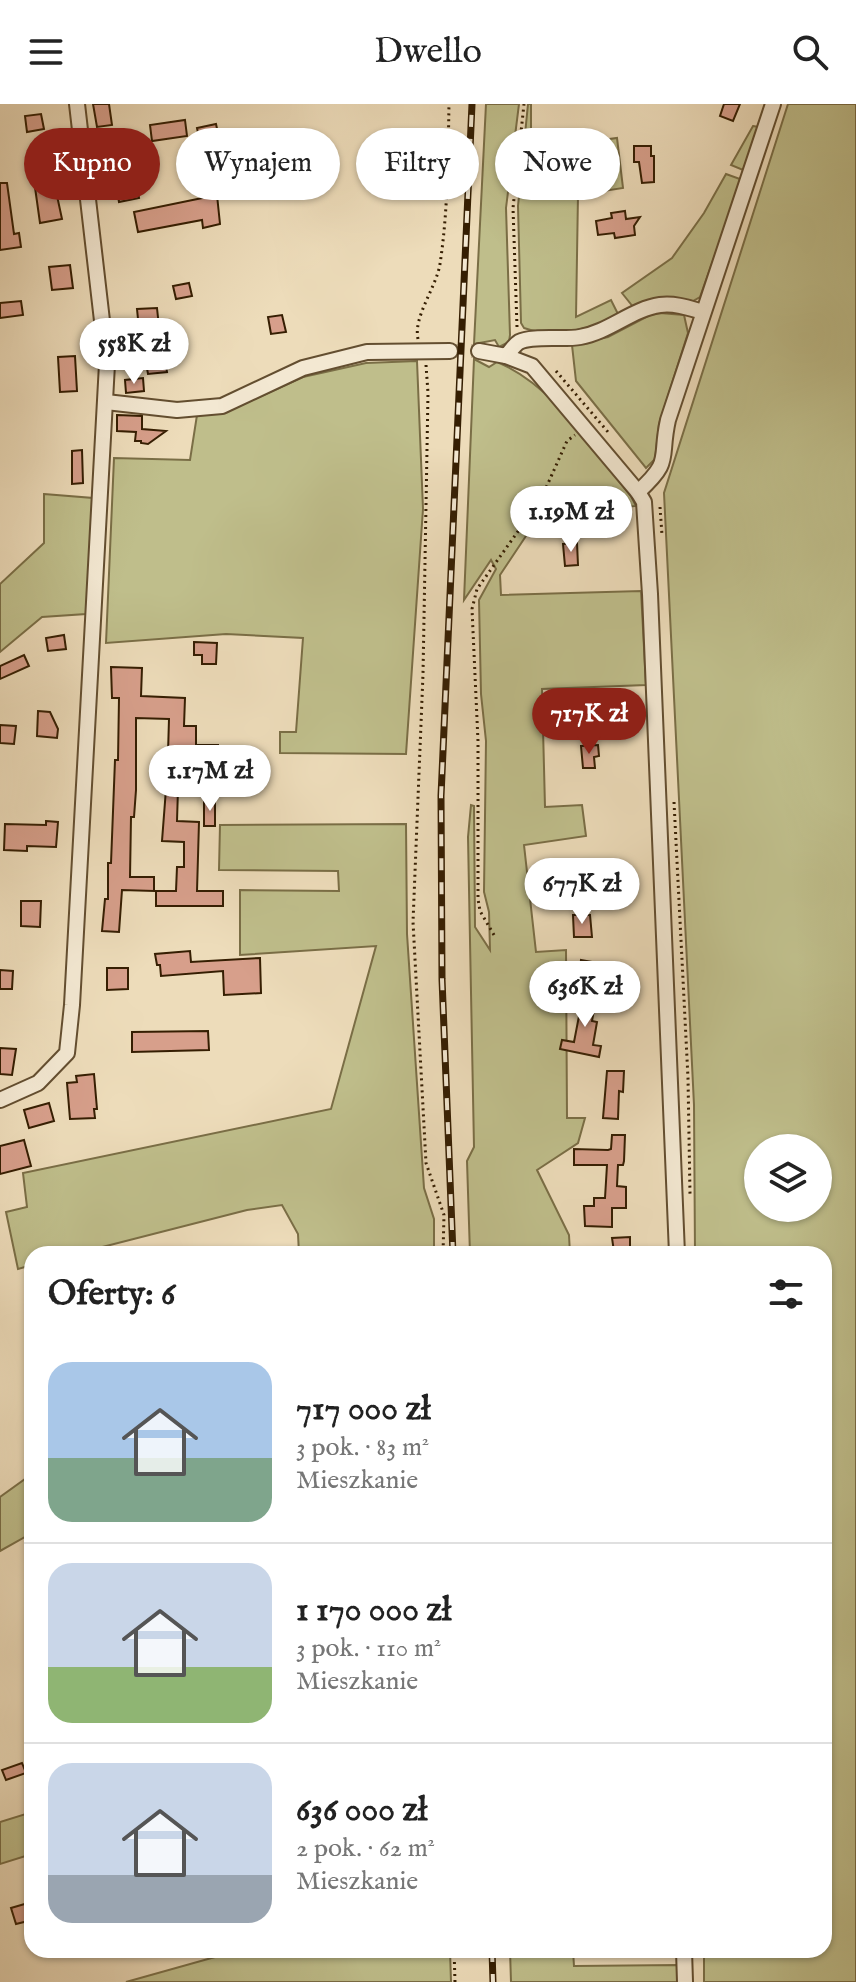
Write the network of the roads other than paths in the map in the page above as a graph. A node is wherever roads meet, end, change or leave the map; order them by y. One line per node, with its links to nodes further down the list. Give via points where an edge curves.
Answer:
1 (77, 104): 7 (street, via 107,364)
2 (773, 104): 3 (street)
3 (703, 312): 6 (street, via 661,305 602,332 518,342); 8 (street, via 668,420 662,467)
4 (450, 351): 7 (street, via 367,352 303,368 222,406 177,410)
5 (479, 351): 6 (street)
6 (506, 356): 8 (street, via 532,366)
7 (106, 402): 9 (street, via 67,1053 38,1083)
8 (638, 492): 10 (street, via 644,502 650,594)
9 (0, 1100)
10 (677, 1246)
11 (684, 1958): 12 (street)
12 (685, 1982)

